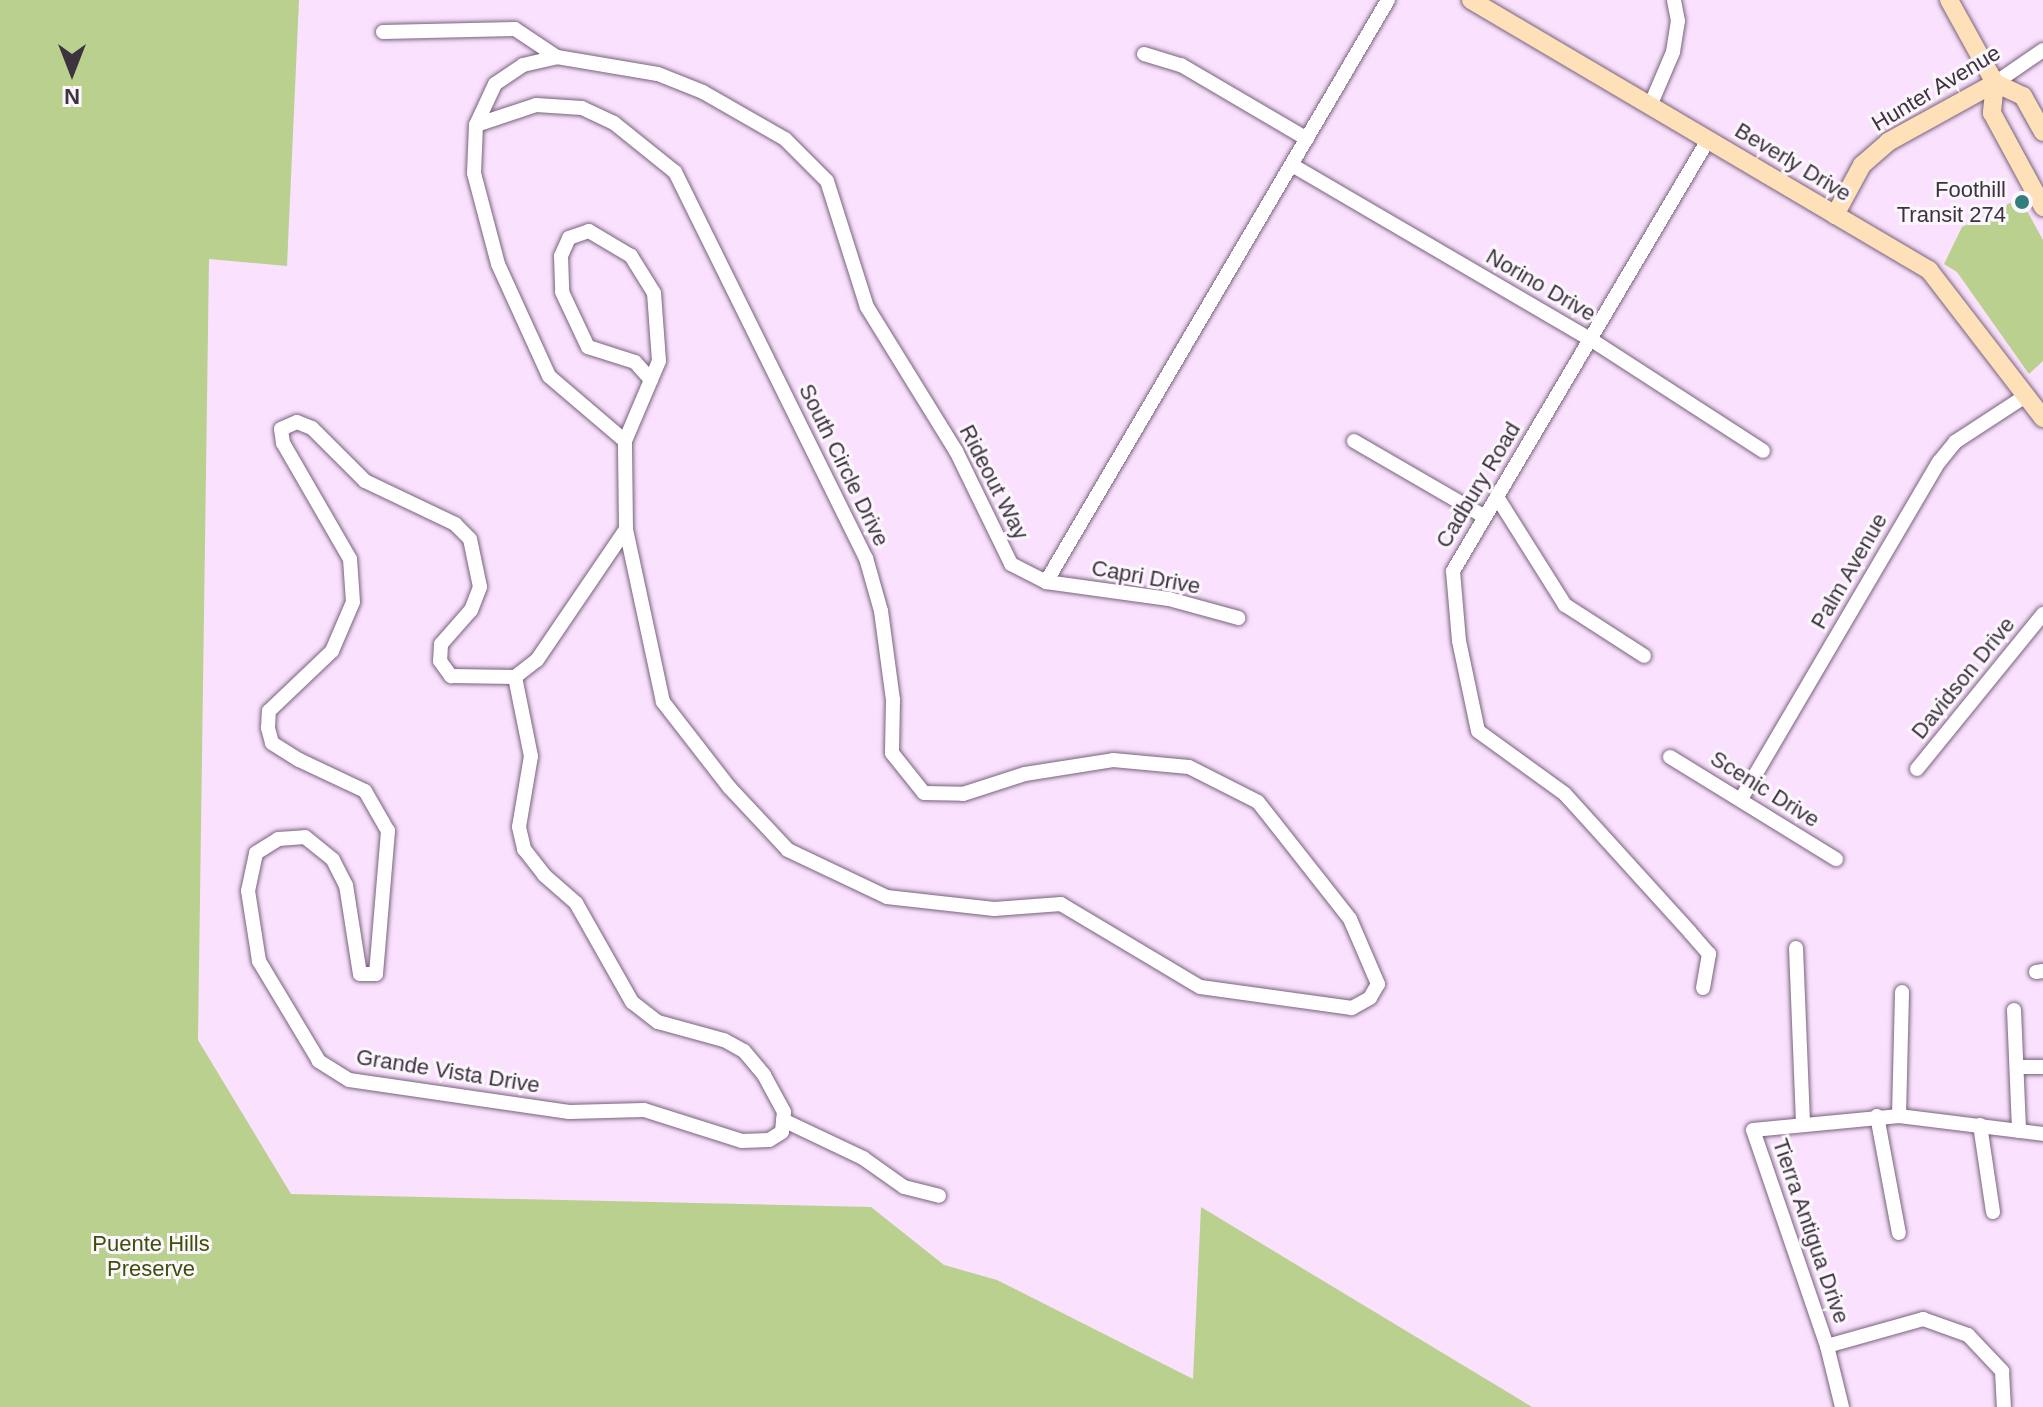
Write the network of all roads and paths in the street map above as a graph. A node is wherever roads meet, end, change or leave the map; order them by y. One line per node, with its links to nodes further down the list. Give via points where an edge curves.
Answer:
1 (1388, 0): 13 (street)
2 (1471, 0): 10 (street, Beverly Drive)
3 (1674, 0): 10 (street, via 1678,21 1673,52)
4 (1949, 0): 9 (street)
5 (383, 32): 8 (street, via 515,29)
6 (2043, 50): 9 (street, Hunter Avenue)
7 (1144, 54): 13 (street, via 1181,65)
8 (557, 57): 11 (street, via 523,65 495,84); 28 (street, Rideout Way, via 682,82 785,139 816,167 827,181 867,307 956,451 1003,553 1022,571)
9 (1995, 83): 12 (street, via 2023,96); 16 (street, via 1992,113); 17 (street, Hunter Avenue, via 1888,142 1862,165)
10 (1650, 106): 14 (street, Beverly Drive)
11 (476, 125): 22 (street, via 474,173 498,264 549,376); 27 (street, South Circle Drive, via 536,105 582,108 614,123 675,172 866,558 881,611 893,700 892,753 924,793 963,794 1025,774 1113,760 1189,767 1258,802 1350,919 1378,984 1370,998 1352,1008 1200,987 1061,904 994,909 887,897 788,850 729,787 663,702)
12 (2043, 132)
13 (1307, 139): 15 (street)
14 (1708, 140): 17 (street, Beverly Drive); 18 (street, Cadbury Road)
15 (1292, 165): 18 (street, Norino Drive); 28 (street)
16 (2043, 207)
17 (1835, 215): 20 (street, Beverly Drive, via 1944,282)
18 (1590, 339): 24 (street, Norino Drive); 25 (street, Cadbury Road)
19 (651, 380): 19 (street, via 659,361 654,293 631,256 589,231 569,238 561,256 562,292 588,347 635,362); 22 (street)
20 (2027, 395): 21 (street, Beverly Drive); 35 (street, Palm Avenue, via 1955,442 1939,462)
21 (2043, 418)
22 (625, 441): 27 (street)
23 (1354, 441): 26 (street)
24 (1763, 451)
25 (1497, 497): 26 (street, Cadbury Road); 31 (street, via 1565,605)
26 (1485, 517): 38 (street, Cadbury Road, via 1453,571 1459,641 1478,731 1565,794 1700,943 1709,954)
27 (626, 529): 32 (street, via 558,634)
28 (1046, 582): 30 (street, Capri Drive, via 1169,599)
29 (2043, 614): 34 (street, Davidson Drive)
30 (1238, 618)
31 (1644, 656)
32 (515, 677): 45 (street, via 531,756 519,827 524,849 576,903 632,1002 658,1022 724,1040 744,1051 781,1100); 45 (street, Grande Vista Drive, via 451,676 440,661 441,644 471,610 480,587 470,539 455,524 365,481 312,428 297,422 281,429 283,443 350,559 353,602 332,651 269,711 268,728 272,743 365,791 388,831 381,956 376,974 367,978 356,960 346,885 333,860 305,837 278,839 256,853 248,891 259,961 319,1061 349,1080 569,1112 644,1110 742,1141 769,1140 782,1132)
33 (1670, 757): 35 (street, Scenic Drive)
34 (1917, 769)
35 (1741, 799): 36 (street, Scenic Drive)
36 (1836, 859)
37 (1796, 948): 46 (street)
38 (1703, 988)
39 (1902, 992): 44 (street)
40 (2014, 1010): 41 (street)
41 (2017, 1067): 42 (street); 48 (street)
42 (2043, 1067)
43 (1877, 1116): 44 (street); 46 (street); 52 (street)
44 (1899, 1116): 47 (street)
45 (783, 1120): 50 (street, via 863,1158 904,1187)
46 (1803, 1123): 53 (street, Tierra Antigua Drive, via 1753,1130)
47 (1980, 1125): 48 (street); 51 (street)
48 (2019, 1131): 49 (street)
49 (2043, 1134)
50 (939, 1196)
51 (1993, 1212)
52 (1899, 1233)
53 (1827, 1346): 54 (street, Tierra Antigua Drive); 55 (street, Tierra Antigua Drive, via 1923,1319 1968,1335 2002,1371)
54 (1842, 1407)
55 (2004, 1407)

